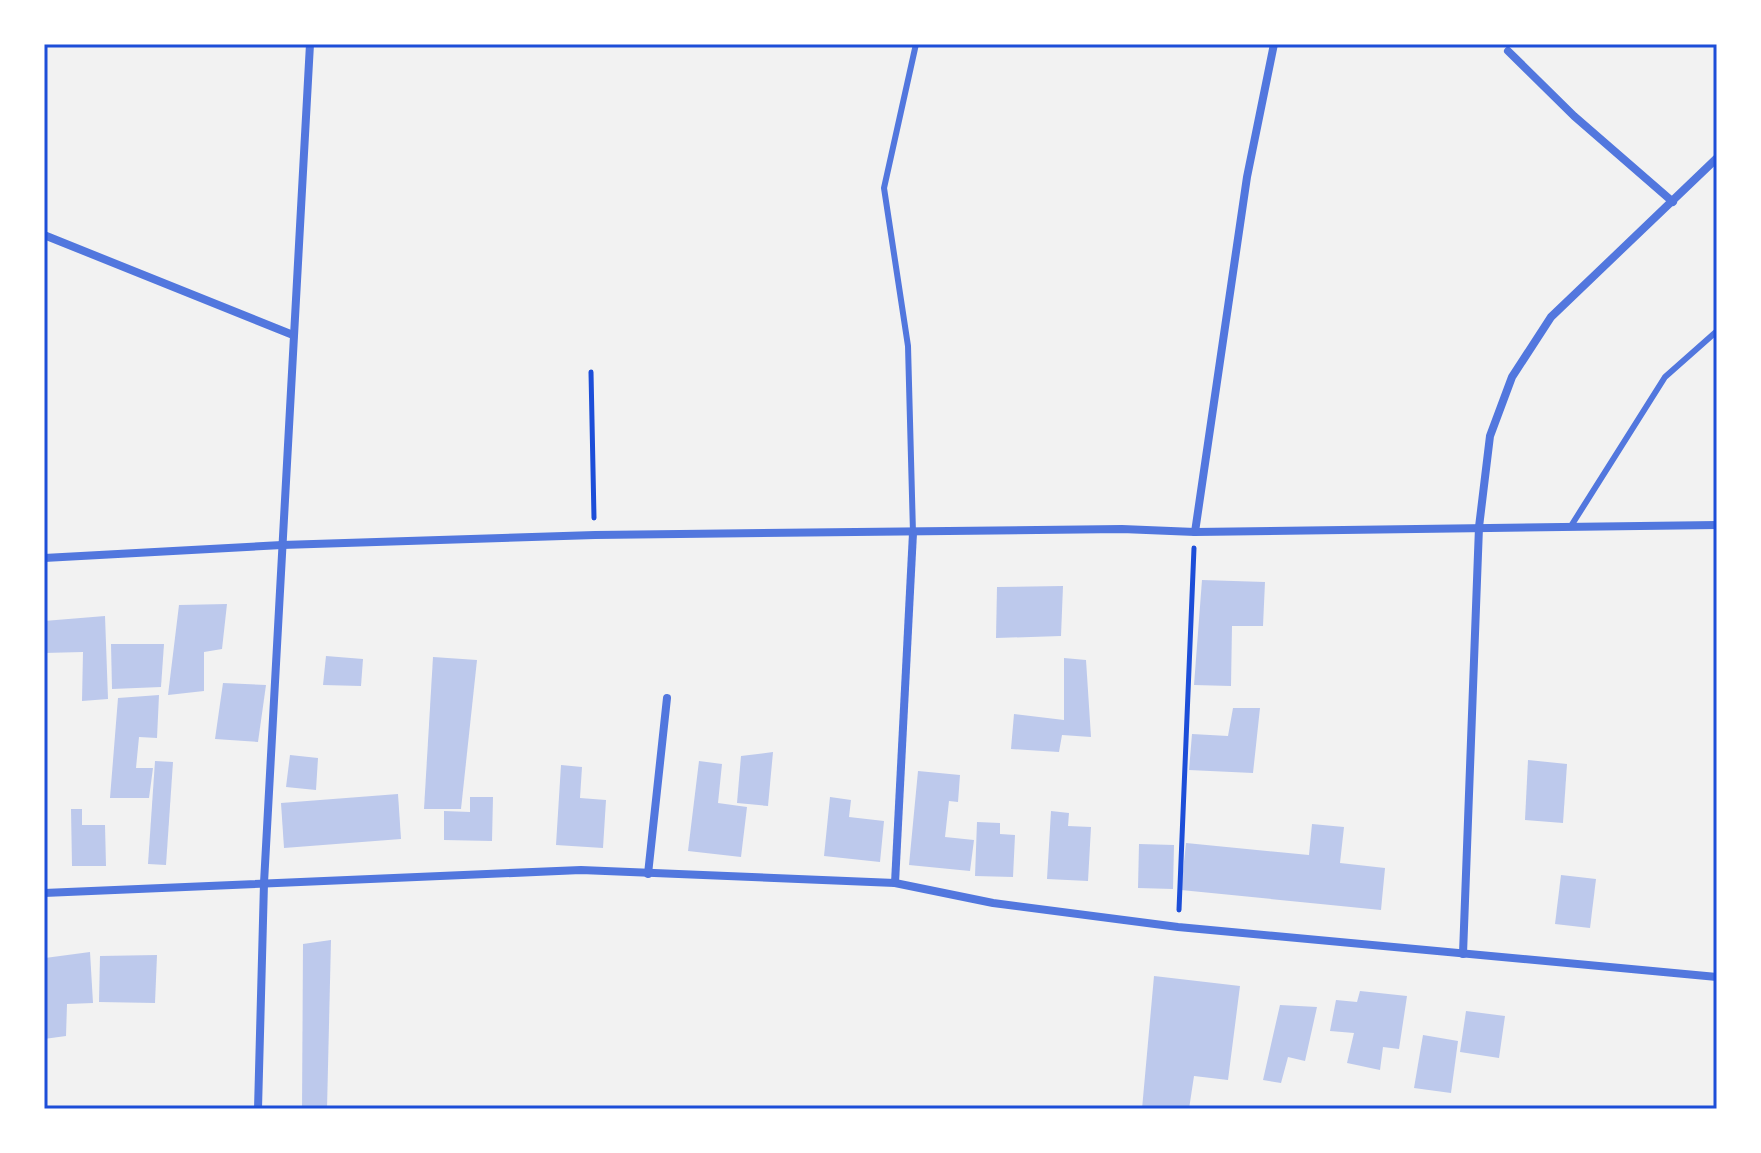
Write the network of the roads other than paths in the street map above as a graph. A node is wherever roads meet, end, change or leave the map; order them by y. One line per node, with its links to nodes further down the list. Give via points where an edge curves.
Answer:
1 (310, 44): 9 (street)
2 (916, 44): 14 (lane, via 884,188 908,346)
3 (1274, 44): 13 (street, via 1247,177)
4 (1508, 51): 6 (street)
5 (1717, 158): 6 (street)
6 (1673, 202): 12 (street, via 1551,317 1512,377 1490,436)
7 (44, 235): 9 (street)
8 (1717, 331): 11 (lane, via 1665,377)
9 (293, 335): 15 (street)
10 (1717, 525): 11 (street)
11 (1571, 526): 12 (street)
12 (1479, 527): 13 (street); 22 (street)
13 (1195, 532): 14 (street)
14 (913, 533): 15 (street, via 595,535); 20 (street)
15 (282, 545): 16 (street); 19 (street)
16 (44, 558)
17 (667, 698): 18 (street)
18 (648, 874): 19 (street, via 581,870); 20 (street)
19 (264, 883): 21 (street); 24 (street)
20 (895, 883): 22 (street, via 993,903 1178,927)
21 (44, 893)
22 (1463, 954): 23 (street)
23 (1717, 977)
24 (258, 1109)

